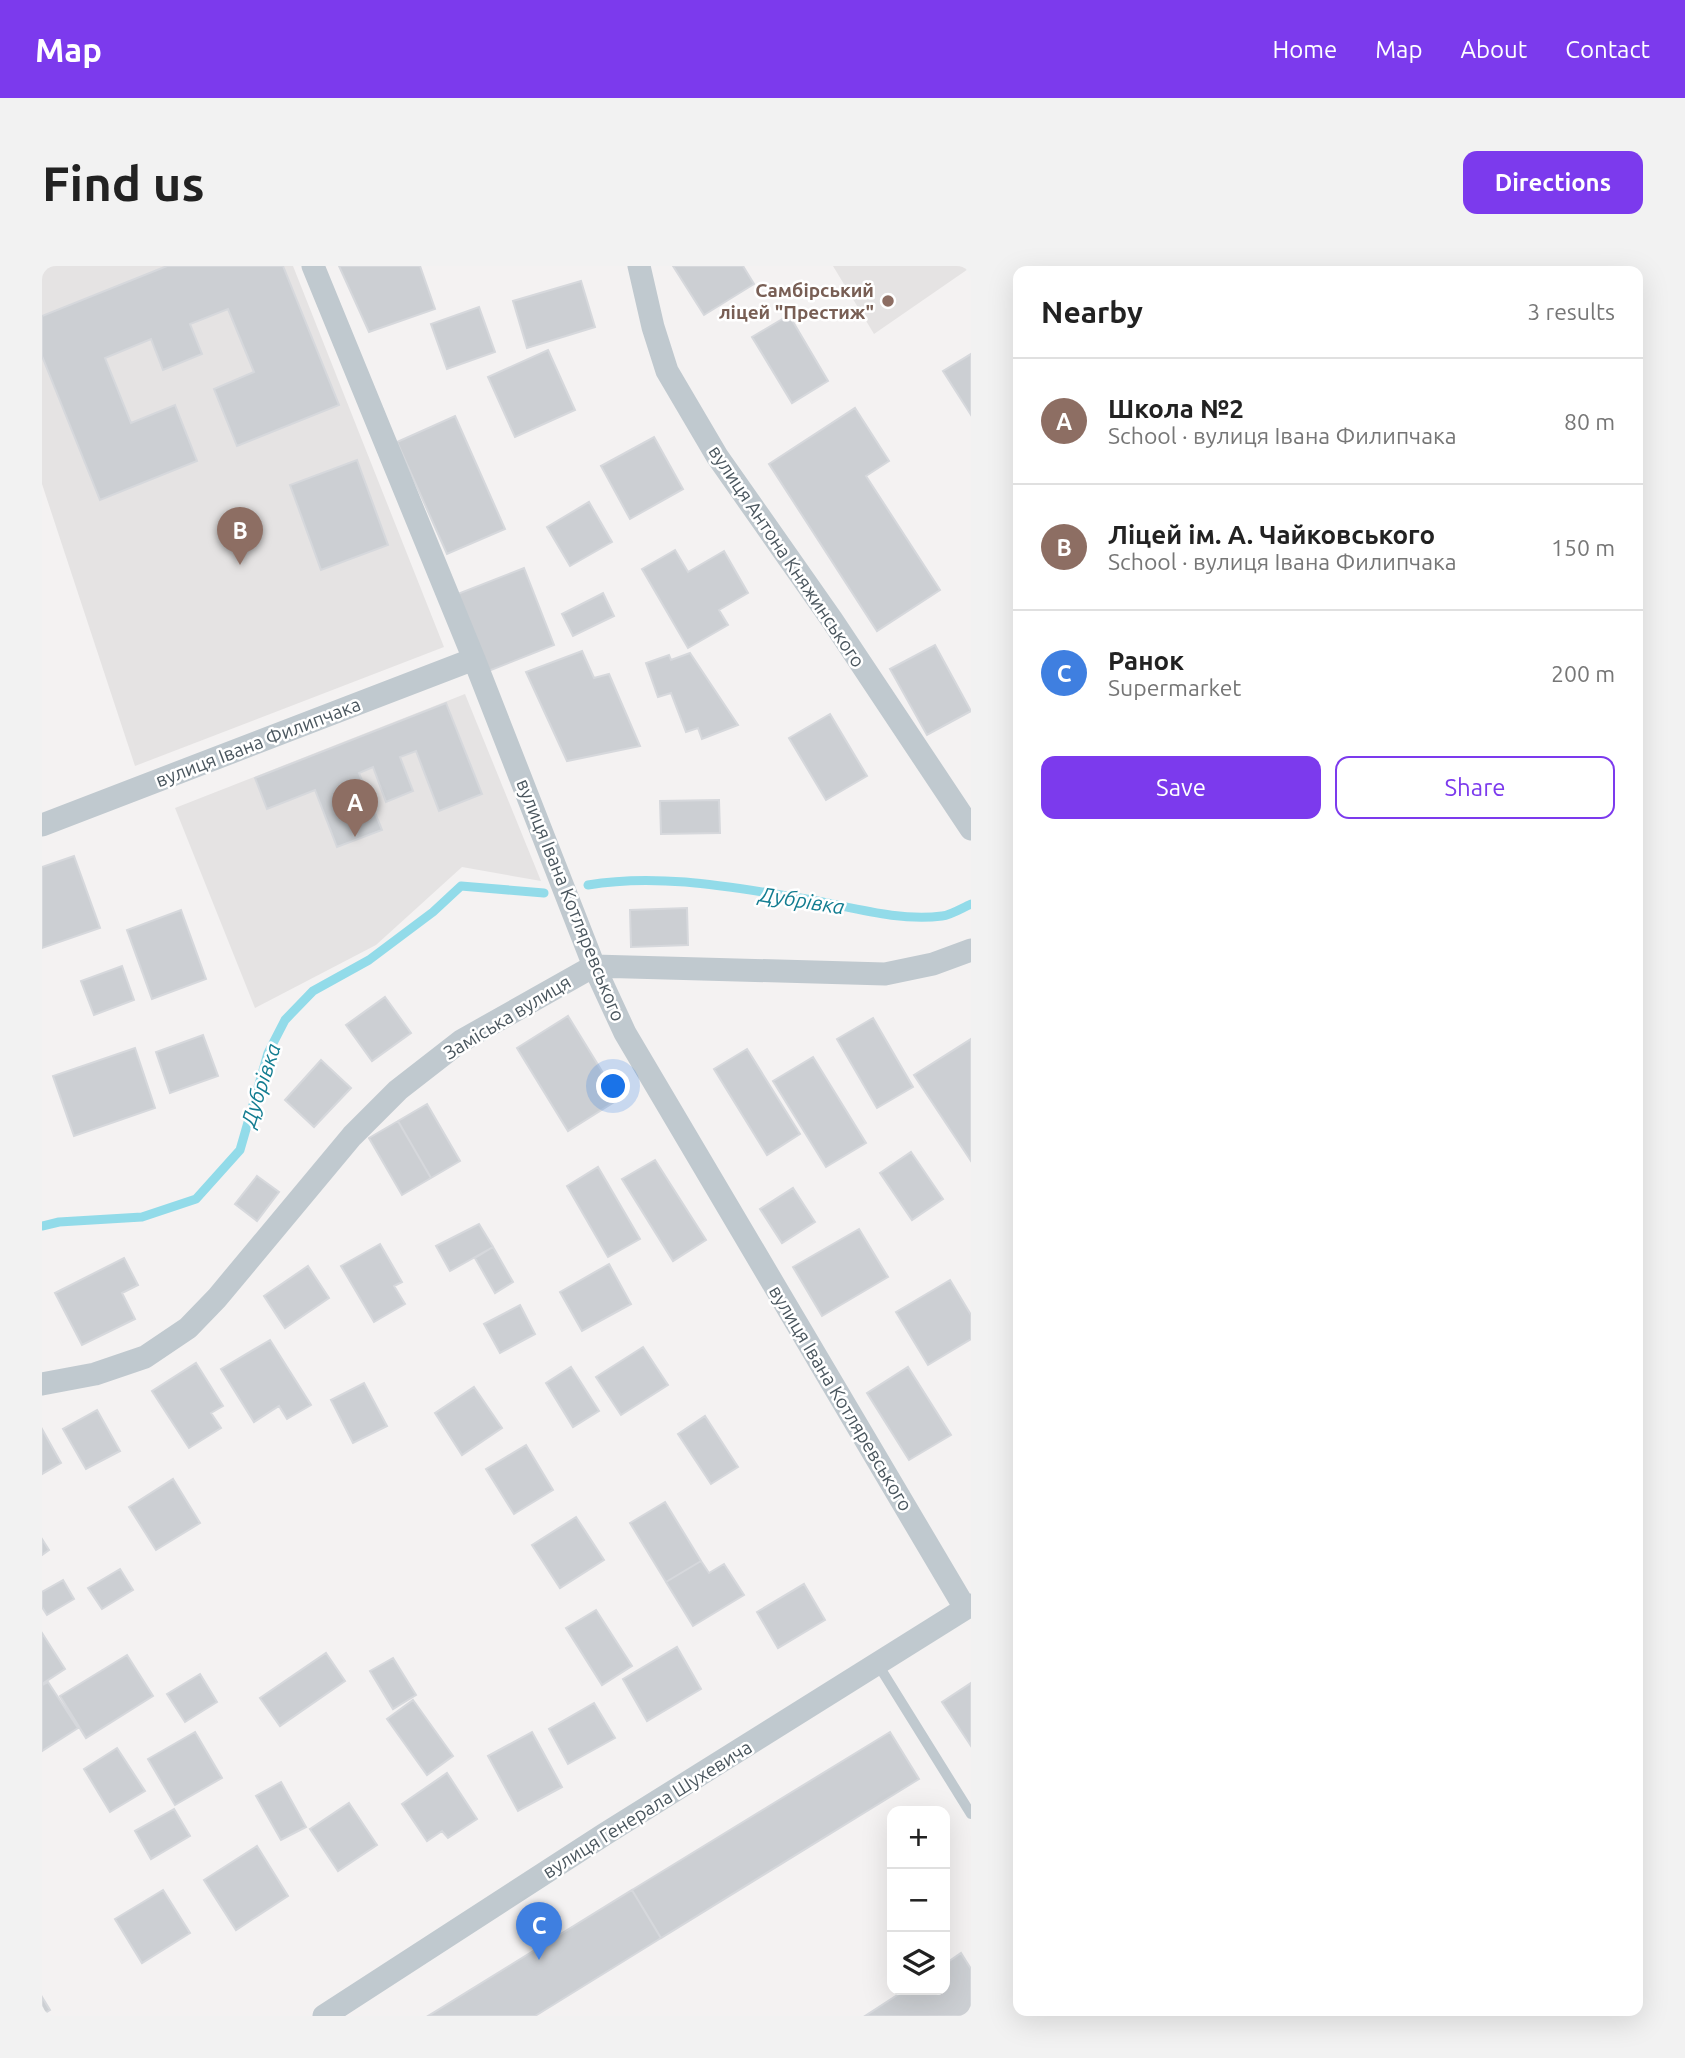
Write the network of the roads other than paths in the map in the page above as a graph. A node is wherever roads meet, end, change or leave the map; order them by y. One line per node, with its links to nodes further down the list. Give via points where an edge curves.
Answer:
1 (313, 266): 3 (street, вулиця Івана Котляревського)
2 (639, 266): 5 (street, вулиця Антона Княжинського, via 667,371 717,456)
3 (474, 659): 4 (street, вулиця Івана Филипчака); 7 (street, вулиця Івана Котляревського)
4 (42, 825)
5 (971, 829)
6 (971, 950): 7 (street, via 885,974)
7 (594, 966): 8 (street, Заміська вулиця, via 461,1041 398,1090 352,1136 188,1328 145,1357 95,1374); 9 (street, вулиця Івана Котляревського, via 625,1033)
8 (42, 1384)
9 (968, 1606): 10 (street, вулиця Генерала Шухевича)
10 (877, 1663): 11 (lane); 12 (street, вулиця Генерала Шухевича)
11 (971, 1814)
12 (324, 2016)

